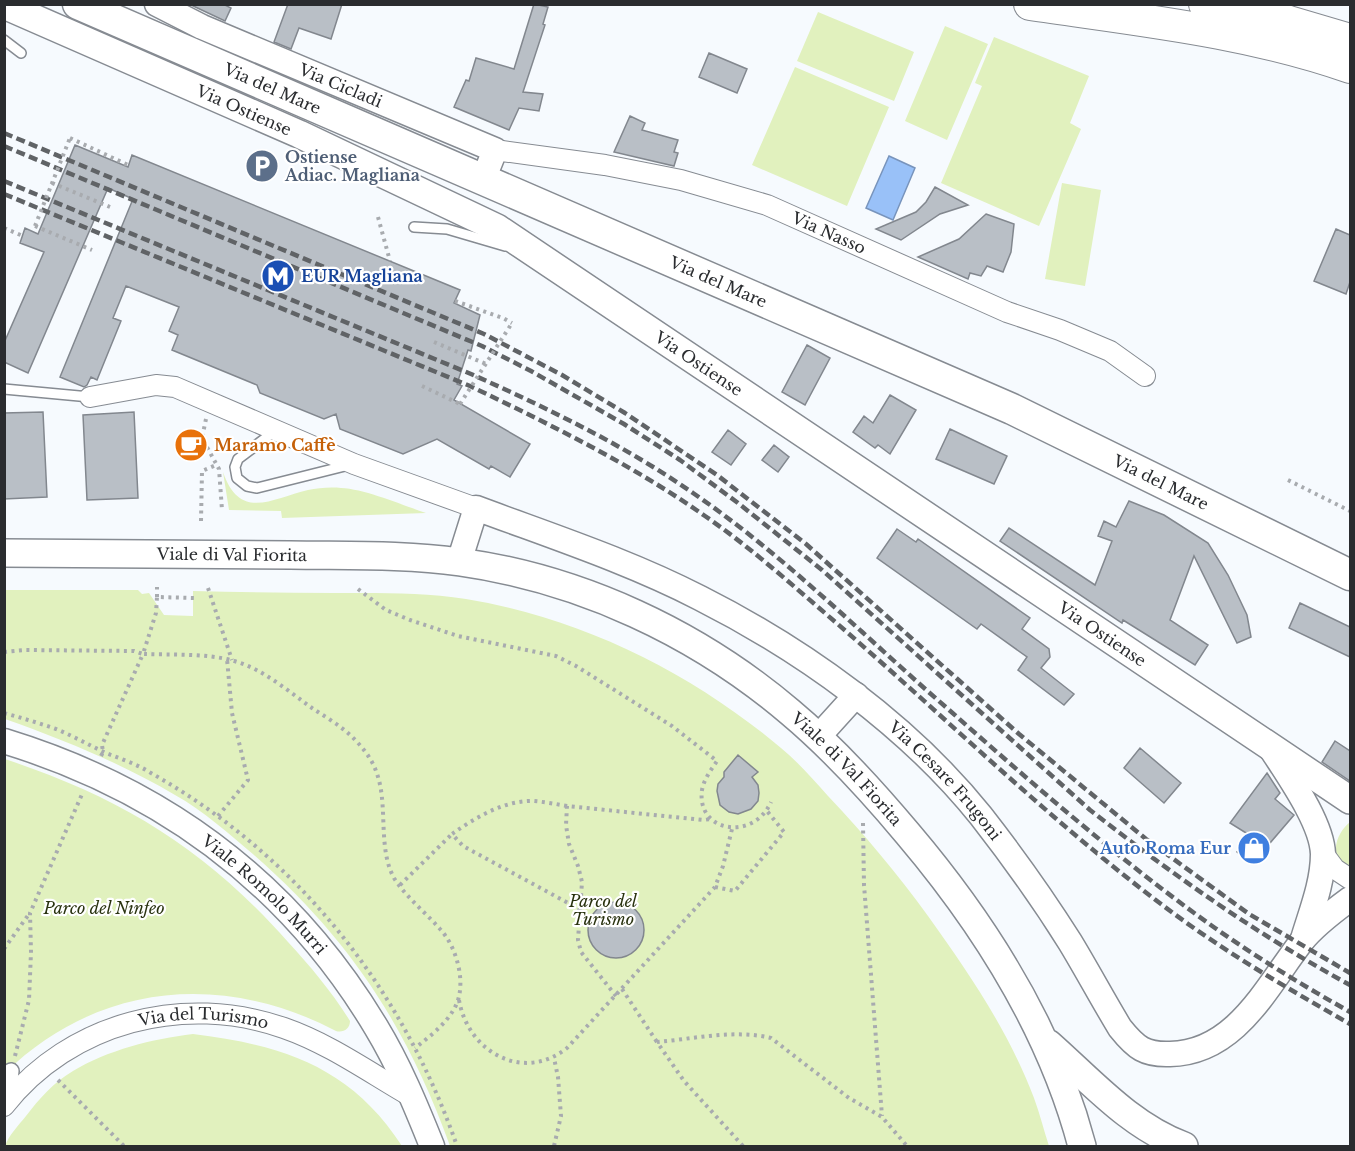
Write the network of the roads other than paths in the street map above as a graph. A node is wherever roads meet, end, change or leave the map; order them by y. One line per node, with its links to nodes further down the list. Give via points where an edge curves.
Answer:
1 (78, 4): 11 (main road, Via del Mare)
2 (157, 4): 10 (street, Via Cicladi, via 195,24)
3 (1030, 4): 9 (highway, via 1244,37)
4 (1205, 4): 7 (highway)
5 (4, 5): 13 (main road, Via Ostiense, via 433,196 481,219)
6 (4, 40): 8 (lane)
7 (1350, 40)
8 (21, 53)
9 (1350, 67)
10 (495, 150): 11 (street); 14 (street, Via Nasso, via 681,180 767,205 1007,312 1110,351)
11 (483, 180): 22 (main road, Via del Mare, via 1012,409)
12 (414, 227): 13 (lane, via 447,229)
13 (538, 255): 26 (main road, Via Ostiense)
14 (1145, 376)
15 (4, 389): 16 (lane)
16 (90, 397): 17 (street, via 167,386)
17 (275, 431): 18 (street); 18 (lane, via 238,459 237,477 247,486 267,486)
18 (354, 464): 19 (street)
19 (476, 508): 21 (street); 23 (street, Via Cesare Frugoni, via 699,597 759,630)
20 (4, 553): 21 (main road, Viale di Val Fiorita, via 372,556)
21 (459, 562): 24 (main road, Viale di Val Fiorita, via 566,587 656,623 738,671)
22 (1350, 575)
23 (856, 695): 24 (street); 31 (street, Via Cesare Frugoni, via 909,742 980,816 1034,888 1120,1028 1138,1048 1180,1054 1220,1038 1249,1013)
24 (818, 737): 32 (main road, Viale di Val Fiorita, via 892,816 947,883 1009,973)
25 (4, 741): 34 (street, Viale Romolo Murri, via 63,760 133,793 193,830 246,872 314,940 350,987)
26 (1269, 747): 27 (main road, Via Ostiense); 28 (street, via 1307,807)
27 (1350, 800)
28 (1323, 853): 29 (street, via 1335,869); 31 (street, via 1318,889)
29 (1350, 879)
30 (1350, 899): 31 (street)
31 (1303, 939)
32 (1043, 1040): 37 (main road, Viale di Val Fiorita); 38 (main road, via 1125,1114)
33 (11, 1071): 35 (street)
34 (412, 1097): 35 (street, Via del Turismo, via 320,1042 284,1028 246,1017 189,1012 135,1022 61,1052 36,1071); 36 (street, Viale Romolo Murri)
35 (6, 1104)
36 (432, 1146)
37 (1082, 1146)
38 (1184, 1146)

